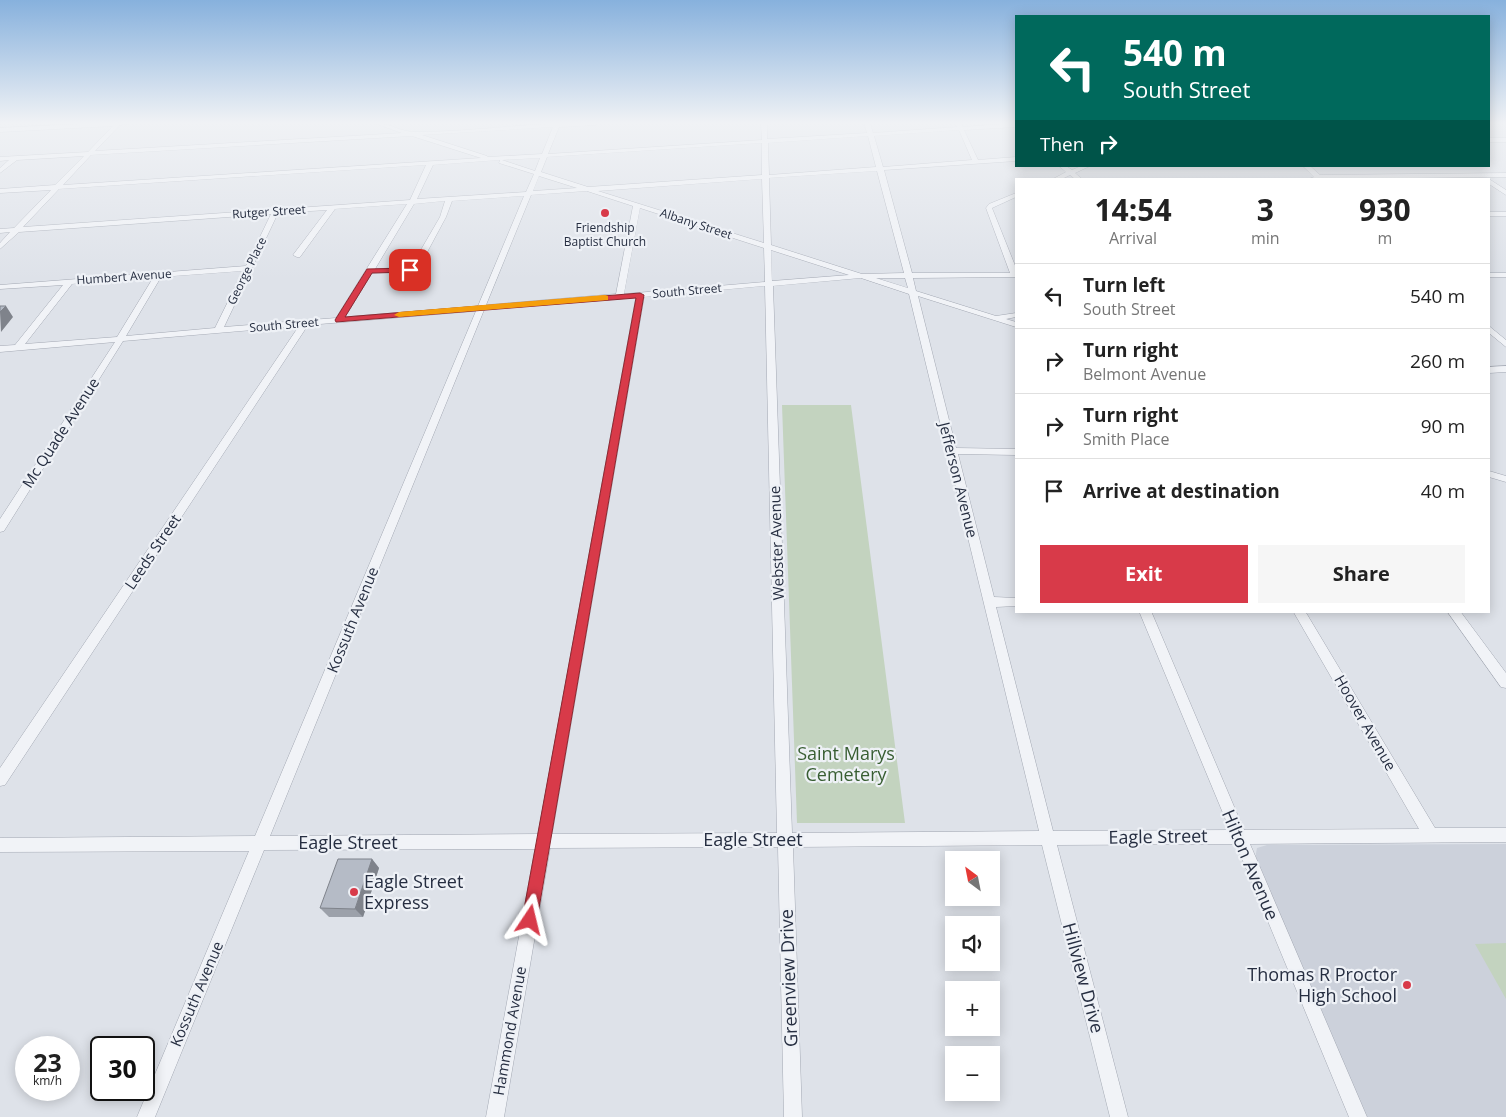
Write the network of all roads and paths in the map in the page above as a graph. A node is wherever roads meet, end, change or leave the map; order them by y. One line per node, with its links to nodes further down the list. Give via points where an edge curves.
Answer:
1 (68, 175): 13 (street)
2 (257, 175): 13 (street)
3 (425, 175): 20 (street)
4 (536, 175): 17 (street, Kossuth Avenue)
5 (544, 175): 14 (street, Albany Street)
6 (792, 175): 9 (street, Rutger Street)
7 (881, 175): 35 (street, Jefferson Avenue)
8 (1505, 175): 10 (street)
9 (766, 177): 14 (street, Rutger Street); 28 (street, Webster Avenue)
10 (1483, 177): 11 (street)
11 (1317, 178)
12 (1490, 182): 16 (street)
13 (56, 188): 15 (street); 27 (street)
14 (587, 189): 17 (street, Rutger Street); 21 (street, Albany Street)
15 (0, 191)
16 (1506, 193)
17 (528, 194): 19 (street, Rutger Street); 46 (street, Kossuth Avenue)
18 (1015, 195): 33 (street, via 989,208)
19 (449, 199): 20 (street, Rutger Street); 32 (street, via 443,217 414,269)
20 (412, 202): 22 (street, Rutger Street); 32 (street)
21 (637, 205): 28 (street, Albany Street); 45 (street)
22 (332, 207): 23 (street, Rutger Street); 30 (street)
23 (276, 211): 27 (street, Rutger Street); 31 (street, George Place)
24 (1490, 214): 25 (street)
25 (1506, 214)
26 (0, 230): 27 (street, Rutger Street)
27 (16, 230): 29 (street)
28 (767, 246): 39 (street, Albany Street); 41 (street, Webster Avenue)
29 (0, 247)
30 (297, 255)
31 (248, 268): 34 (street, Humbert Avenue); 53 (street, George Place)
32 (370, 271): 49 (street)
33 (1015, 273)
34 (158, 275): 40 (street, Humbert Avenue); 55 (street, Mc Quade Avenue)
35 (907, 275): 36 (street, South Street); 39 (street, South Street); 43 (street, Jefferson Avenue)
36 (1015, 275)
37 (1490, 275): 38 (street)
38 (1506, 275)
39 (860, 276): 41 (street, South Street); 43 (street, Albany Street)
40 (69, 282): 42 (street, Humbert Avenue); 57 (street)
41 (768, 284): 44 (street, South Street); 77 (street, Webster Avenue)
42 (0, 287)
43 (911, 292): 48 (street, Albany Street); 61 (street, Jefferson Avenue)
44 (640, 295): 45 (street, South Street); 78 (street, Hammond Avenue)
45 (619, 297): 46 (street, South Street)
46 (482, 308): 49 (street, South Street); 79 (street, Kossuth Avenue)
47 (1015, 315): 48 (street)
48 (996, 318): 51 (street, Albany Street)
49 (339, 320): 50 (street, South Street)
50 (305, 323): 53 (street, South Street); 72 (street, Leeds Street)
51 (1015, 325)
52 (1490, 330): 54 (street)
53 (218, 331): 55 (street, South Street)
54 (1502, 337): 56 (street)
55 (120, 338): 57 (street, South Street); 65 (street, Mc Quade Avenue)
56 (1506, 344)
57 (18, 347): 58 (street, South Street)
58 (0, 349)
59 (1506, 369): 60 (street)
60 (1490, 370)
61 (951, 452): 62 (street); 66 (street, Jefferson Avenue)
62 (1015, 452)
63 (1490, 474): 64 (street)
64 (1506, 479)
65 (0, 528)
66 (989, 602): 67 (street); 76 (street, Jefferson Avenue)
67 (1015, 602)
68 (1146, 613): 75 (street, Hilton Avenue)
69 (1300, 613): 73 (street, Hoover Avenue)
70 (1454, 613): 71 (street)
71 (1506, 683)
72 (0, 780)
73 (1431, 835): 74 (street, Eagle Street); 75 (street, Eagle Street)
74 (1506, 835)
75 (1238, 836): 76 (street, Eagle Street); 85 (street, Hilton Avenue)
76 (1048, 838): 77 (street, Eagle Street); 84 (street, Hillview Drive)
77 (786, 840): 78 (street, Eagle Street); 83 (street, Greenview Drive)
78 (544, 842): 79 (street, Eagle Street); 82 (street, Hammond Avenue)
79 (261, 843): 80 (street, Eagle Street); 81 (street, Kossuth Avenue)
80 (0, 845)
81 (146, 1117)
82 (494, 1117)
83 (793, 1117)
84 (1119, 1117)
85 (1358, 1117)

